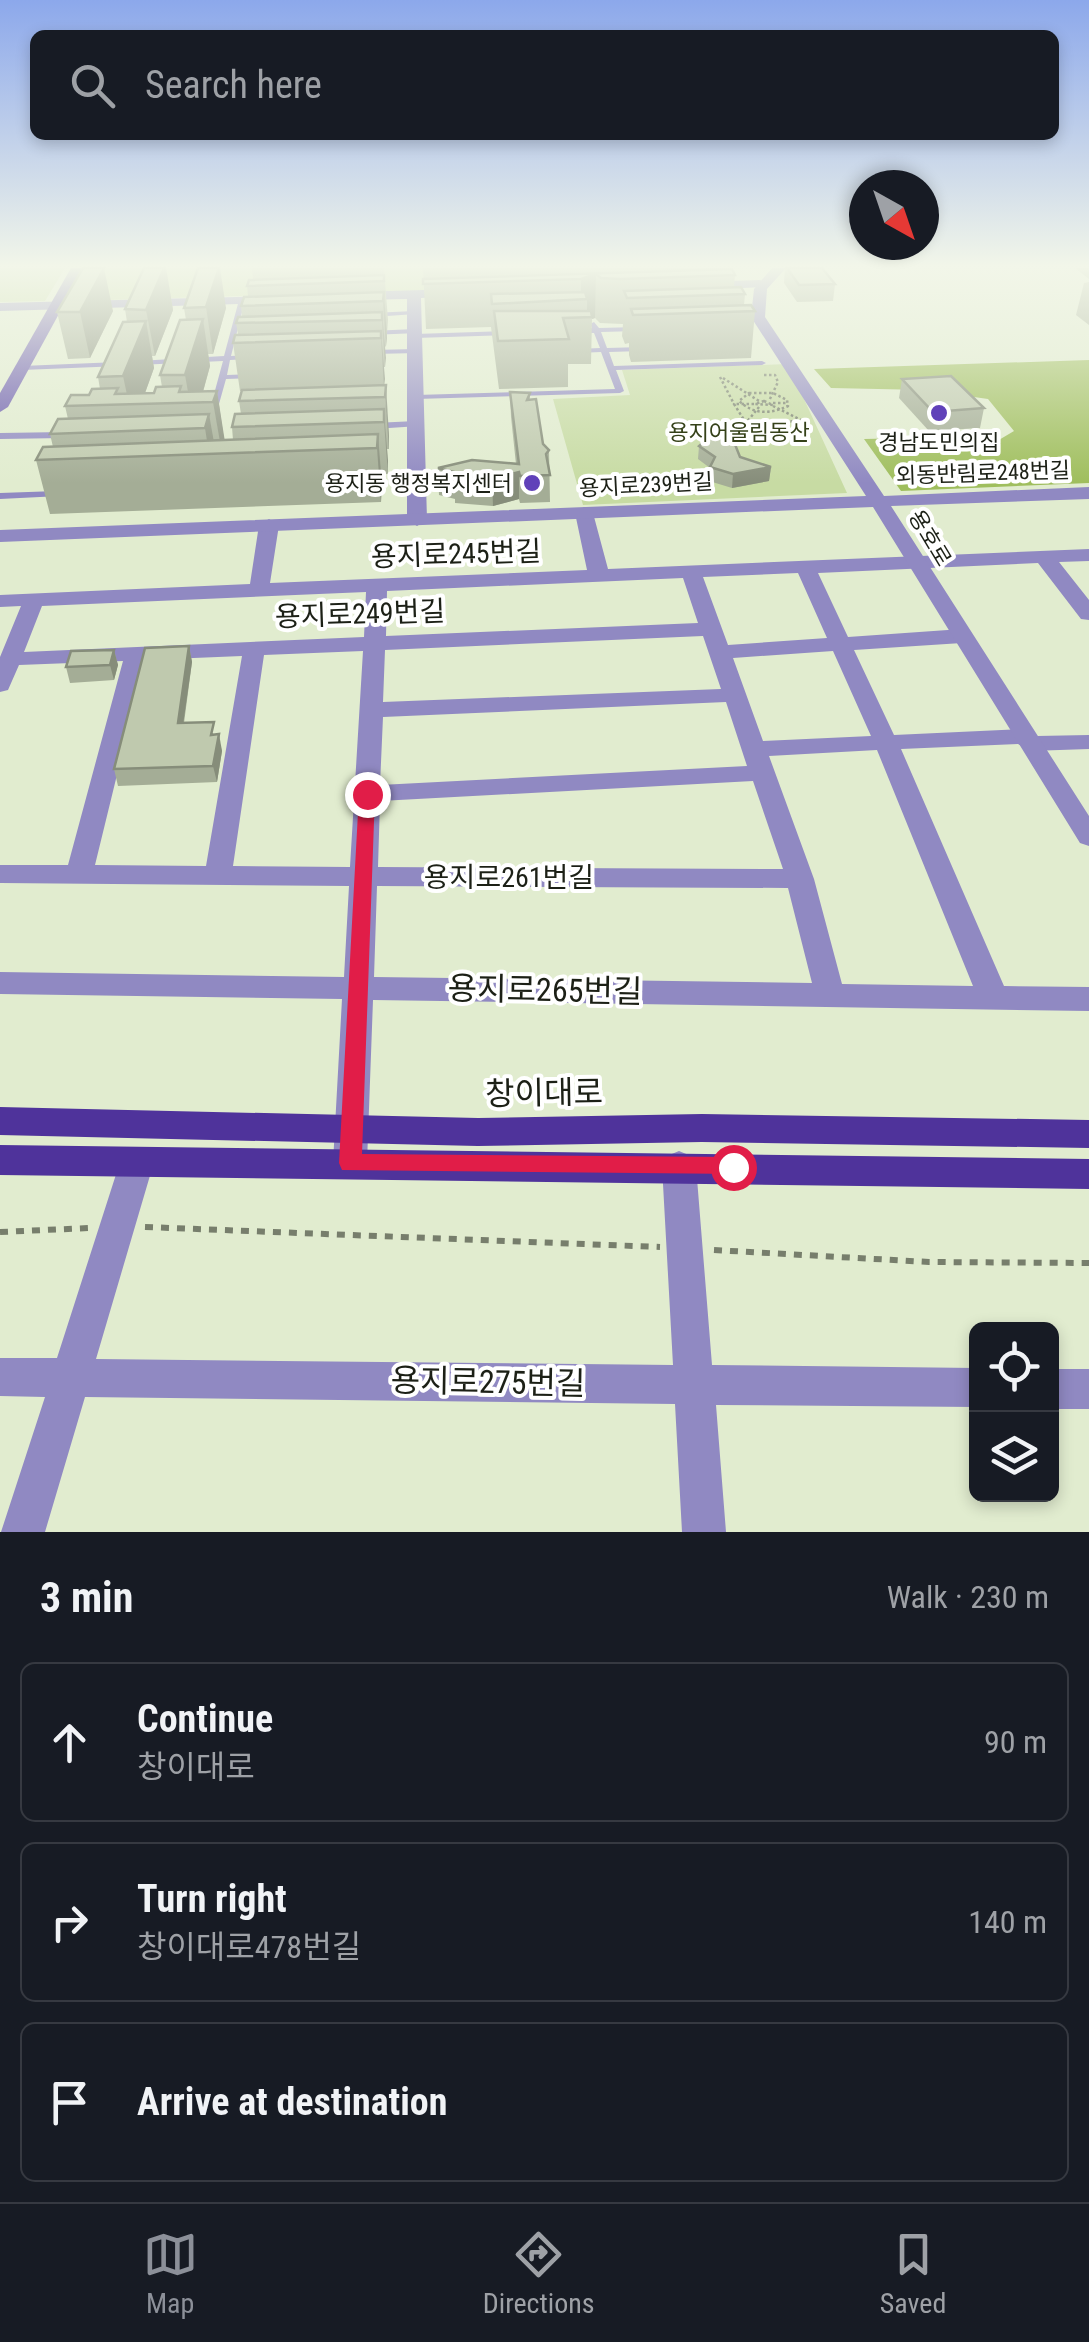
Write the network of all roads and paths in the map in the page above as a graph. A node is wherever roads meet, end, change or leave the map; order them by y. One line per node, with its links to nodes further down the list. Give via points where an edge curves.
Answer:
1 (39, 339): 18 (main road)
2 (231, 339): 14 (lane)
3 (391, 339): 12 (lane)
4 (415, 339): 29 (street)
5 (600, 339): 10 (lane)
6 (773, 339): 50 (street, 용호로)
7 (181, 344): 15 (lane)
8 (116, 347): 17 (lane)
9 (660, 348): 10 (lane)
10 (605, 350): 11 (lane); 19 (lane)
11 (570, 352)
12 (358, 353)
13 (264, 356): 14 (lane)
14 (227, 357): 15 (lane); 25 (lane)
15 (175, 360): 17 (lane); 24 (lane)
16 (762, 364): 19 (lane)
17 (109, 365): 18 (lane); 26 (lane)
18 (22, 368): 36 (main road)
19 (612, 368): 29 (lane, via 620,391)
20 (719, 375): 21 (path); 27 (path); 32 (path)
21 (738, 375)
22 (756, 375): 28 (path, via 775,375)
23 (258, 376): 25 (lane)
24 (170, 378)
25 (222, 378): 39 (lane)
26 (102, 382)
27 (749, 394): 28 (path); 33 (path); 34 (path)
28 (772, 394): 31 (path); 35 (path)
29 (416, 397): 43 (street)
30 (794, 402): 31 (path)
31 (788, 403): 35 (path); 37 (path)
32 (734, 404): 33 (path); 41 (path)
33 (740, 404): 34 (path)
34 (757, 406): 35 (path); 35 (path); 41 (path)
35 (770, 406): 37 (path); 42 (path)
36 (0, 407)
37 (780, 410): 40 (path)
38 (799, 412): 40 (path)
39 (212, 413)
40 (803, 421): 42 (path)
41 (746, 422): 42 (path)
42 (775, 422)
43 (416, 424): 44 (lane); 52 (street)
44 (357, 426)
45 (82, 434): 46 (lane)
46 (0, 436)
47 (76, 493): 49 (lane)
48 (1089, 493): 50 (street, 외동반림로248번길)
49 (0, 496)
50 (877, 498): 51 (street, 용지로239번길); 57 (street, 용호로)
51 (584, 513): 52 (street, 용지로239번길); 60 (street)
52 (418, 520): 53 (street, 용지로239번길)
53 (269, 525): 54 (street, 용지로239번길); 62 (street)
54 (0, 536)
55 (1089, 555): 56 (street, 용지로245번길)
56 (1044, 557): 57 (street, 용지로245번길); 65 (street)
57 (915, 562): 58 (street, 용지로245번길); 66 (street, 용호로)
58 (805, 567): 59 (street, 용지로245번길); 69 (street)
59 (691, 572): 60 (street, 용지로245번길); 67 (street)
60 (599, 576): 61 (street, 용지로245번길)
61 (376, 585): 62 (street, 용지로245번길); 68 (street)
62 (259, 590): 63 (street, 용지로245번길)
63 (34, 600): 64 (street, 용지로245번길); 72 (street)
64 (0, 601)
65 (1089, 614)
66 (962, 636): 69 (street, 용지로249번길); 76 (street, 용호로)
67 (716, 640): 68 (street, 용지로249번길); 69 (street, 용지로249번길); 74 (street)
68 (374, 643): 70 (street, 용지로249번길); 75 (street)
69 (840, 644): 78 (street)
70 (254, 648): 71 (street, 용지로249번길); 84 (street)
71 (136, 653): 72 (street, 용지로249번길); 83 (street)
72 (10, 659): 73 (street)
73 (0, 685)
74 (735, 695): 75 (street); 79 (street)
75 (371, 710): 80 (street)
76 (1028, 740): 77 (street); 78 (street); 81 (street, 용호로)
77 (1089, 742)
78 (886, 743): 79 (street); 90 (street)
79 (758, 761): 80 (street); 86 (street)
80 (367, 794): 85 (street)
81 (1089, 837)
82 (0, 874): 83 (street, 용지로261번길)
83 (78, 874): 84 (street, 용지로261번길)
84 (218, 875): 85 (street, 용지로261번길)
85 (363, 876): 86 (street, 용지로261번길); 88 (street)
86 (800, 879): 89 (street)
87 (0, 983): 88 (street, 용지로265번길)
88 (360, 987): 89 (street, 용지로265번길); 94 (street)
89 (830, 995): 90 (street, 용지로265번길)
90 (993, 997): 91 (street, 용지로265번길)
91 (1089, 999)
92 (0, 1121): 94 (main road, 창이대로)
93 (1089, 1134): 94 (main road, 창이대로, via 721,1128 478,1132)
94 (351, 1146): 96 (main road, 창이대로); 97 (main road, 창이대로)
95 (0, 1160): 96 (main road, 창이대로)
96 (137, 1162): 99 (street)
97 (679, 1166): 98 (main road, 창이대로); 101 (street)
98 (1089, 1174)
99 (117, 1226): 100 (path); 101 (path); 104 (street)
100 (0, 1232)
101 (684, 1248): 102 (path); 105 (street)
102 (1089, 1263)
103 (0, 1377): 104 (street, 용지로275번길)
104 (70, 1378): 105 (street, 용지로275번길); 109 (street)
105 (693, 1385): 106 (street, 용지로275번길); 110 (street)
106 (969, 1388)
107 (1059, 1389): 108 (street)
108 (1089, 1389)
109 (23, 1532)
110 (704, 1532)

